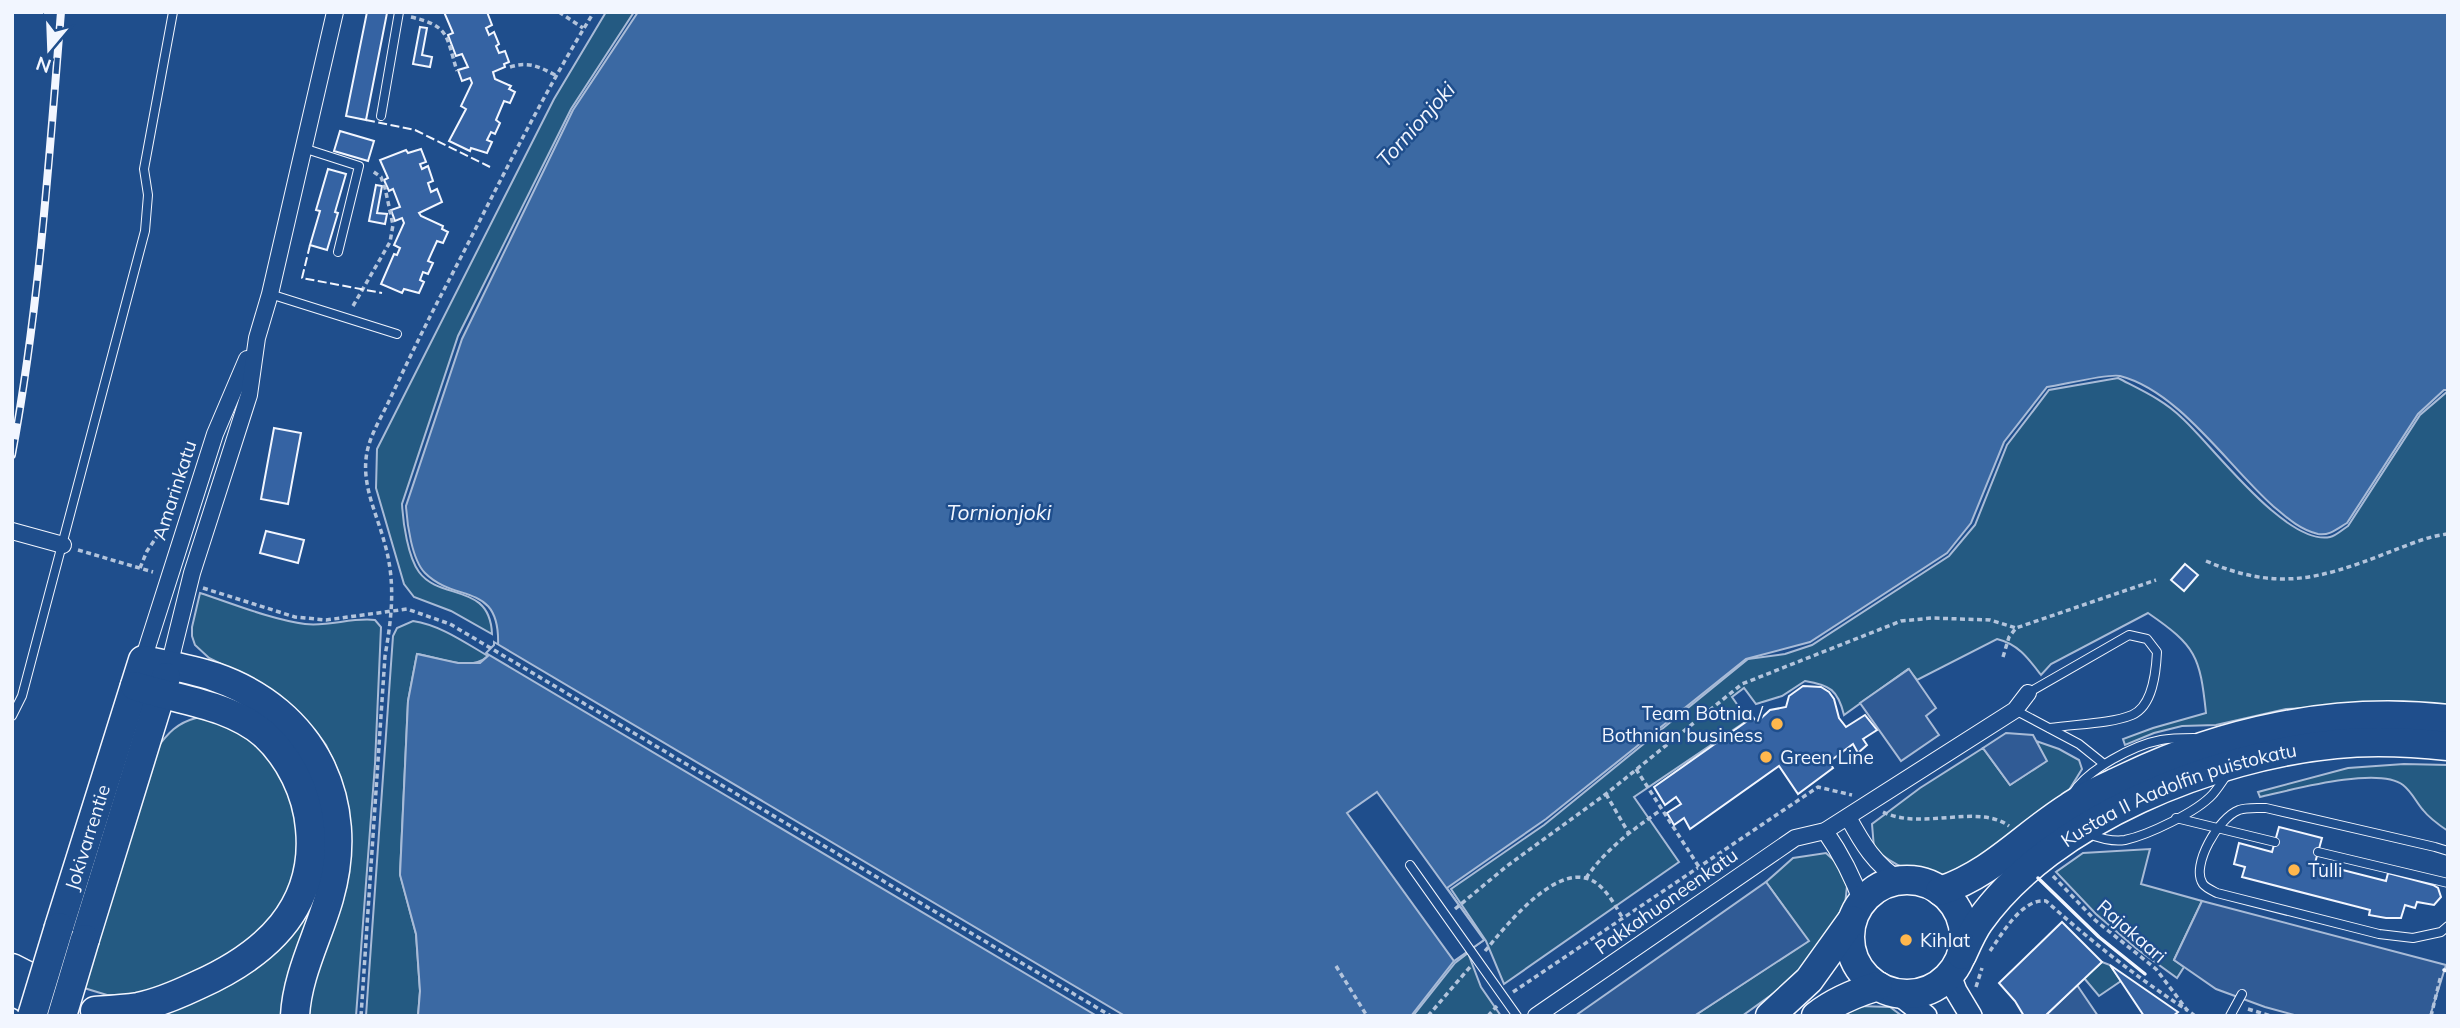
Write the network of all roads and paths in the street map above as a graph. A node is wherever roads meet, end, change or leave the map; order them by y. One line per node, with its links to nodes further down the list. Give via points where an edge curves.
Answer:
1 (173, 12): 21 (lane, via 144,169 148,195 145,231)
2 (335, 12): 11 (street, Amarinkatu)
3 (559, 12): 6 (path)
4 (594, 12): 6 (path)
5 (399, 13): 8 (path, via 440,27); 10 (lane)
6 (584, 29): 9 (path)
7 (510, 67): 9 (path, via 523,63 539,66)
8 (457, 71)
9 (557, 76): 27 (path, via 416,342 370,441 366,461 369,495 385,543)
10 (381, 116)
11 (303, 148): 12 (lane); 14 (street, Amarinkatu)
12 (359, 166): 13 (lane); 15 (path, via 381,177 393,225 390,242)
13 (338, 252)
14 (270, 294): 15 (lane); 17 (street, Amarinkatu)
15 (347, 317): 16 (lane)
16 (397, 334)
17 (257, 338): 18 (street, Amarinkatu); 30 (street, Amarinkatu, via 249,395 192,573)
18 (193, 496): 23 (path, via 161,528); 30 (street, Amarinkatu)
19 (12, 531): 21 (street)
20 (2448, 534): 22 (path, via 2335,573 2296,580 2247,576)
21 (63, 545): 23 (path); 33 (lane, via 22,696)
22 (2206, 561)
23 (140, 568): 24 (path)
24 (153, 572)
25 (2156, 580): 28 (path)
26 (202, 588): 27 (path, via 295,617 326,620)
27 (393, 610): 76 (path, via 385,656); 77 (path, via 407,609 450,624)
28 (2016, 628): 29 (path, via 2008,637); 38 (path, via 1990,620 1901,621 1742,684)
29 (2003, 657)
30 (152, 676): 71 (highway, via 244,720 282,754 304,798 310,860 287,920 259,950 211,979 158,1002); 73 (highway, Jokivarrentie, bridge); 74 (highway, Jokivarrentie, bridge); 75 (highway, via 215,677 235,686 276,710 314,752 326,776 339,837 336,870 298,992)
31 (2028, 693): 32 (street, Pakkahuoneenkatu); 34 (lane, via 2129,635 2147,639 2157,652 2148,697 2134,714)
32 (2015, 710): 34 (lane); 41 (street, Pakkahuoneenkatu)
33 (12, 716)
34 (2050, 728): 37 (lane)
35 (2445, 732): 36 (highway, Kustaa II Aadolfin puistokatu, via 2291,750)
36 (2231, 750): 37 (lane, via 2163,739); 42 (lane, via 2212,795); 43 (highway, Kustaa II Aadolfin puistokatu, via 2176,755 2133,774)
37 (2104, 764): 43 (lane, via 2079,784)
38 (1636, 769): 39 (path); 40 (path)
39 (1606, 794): 46 (path); 58 (path)
40 (1662, 810): 46 (path); 51 (path)
41 (1848, 817): 45 (street, Pakkahuoneenkatu); 54 (street, via 1873,859)
42 (2176, 818): 43 (lane, via 2122,841 2096,837); 44 (lane)
43 (2075, 820): 56 (highway, Kustaa II Aadolfin puistokatu, via 1977,876); 62 (highway, Kustaa II Aadolfin puistokatu, via 1978,924)
44 (2217, 828): 47 (lane); 48 (lane, via 2239,809 2266,808); 60 (lane, via 2207,845 2200,875 2204,885 2217,893 2379,934 2413,938)
45 (1825, 831): 57 (street, via 1844,861); 81 (street, Pakkahuoneenkatu, via 1795,838)
46 (1628, 832): 53 (path)
47 (2275, 842)
48 (2448, 851)
49 (2318, 852): 55 (lane)
50 (1410, 865): 58 (lane)
51 (1699, 867)
52 (2047, 870): 70 (path, Rajakaari, via 2095,920 2156,969)
53 (1586, 878): 59 (path, via 1600,885); 61 (path, via 1565,880 1537,894)
54 (1901, 881): 56 (highway, via 1927,884); 57 (highway, via 1883,886)
55 (2448, 883)
56 (1940, 891): 62 (highway, via 1961,919)
57 (1858, 910): 66 (highway, via 1851,928 1852,951 1861,971); 82 (highway, via 1809,980)
58 (1445, 917): 61 (lane)
59 (1622, 917)
60 (2448, 926)
61 (1476, 961): 79 (path); 80 (lane)
62 (1971, 962): 66 (highway, via 1932,989 1909,994); 70 (path, via 2027,906 2046,901 2140,980); 72 (street); 72 (path, via 1981,1001)
63 (1336, 966): 78 (path)
64 (12, 968): 71 (highway)
65 (2441, 975): 88 (path)
66 (1888, 990): 83 (highway, via 1832,1003); 84 (street)
67 (12, 991): 74 (highway)
68 (2242, 994): 69 (lane)
69 (2236, 1005): 86 (lane); 87 (path)
70 (2187, 1010): 85 (path, Rajakaari)
71 (99, 1013)
72 (1969, 1013)
73 (32, 1016)
74 (63, 1016)
75 (295, 1016)
76 (362, 1016)
77 (1111, 1016)
78 (1367, 1016)
79 (1428, 1016)
80 (1517, 1016)
81 (1536, 1016)
82 (1770, 1016)
83 (1816, 1016)
84 (1926, 1016)
85 (2195, 1016)
86 (2230, 1016)
87 (2271, 1016)
88 (2431, 1016)

